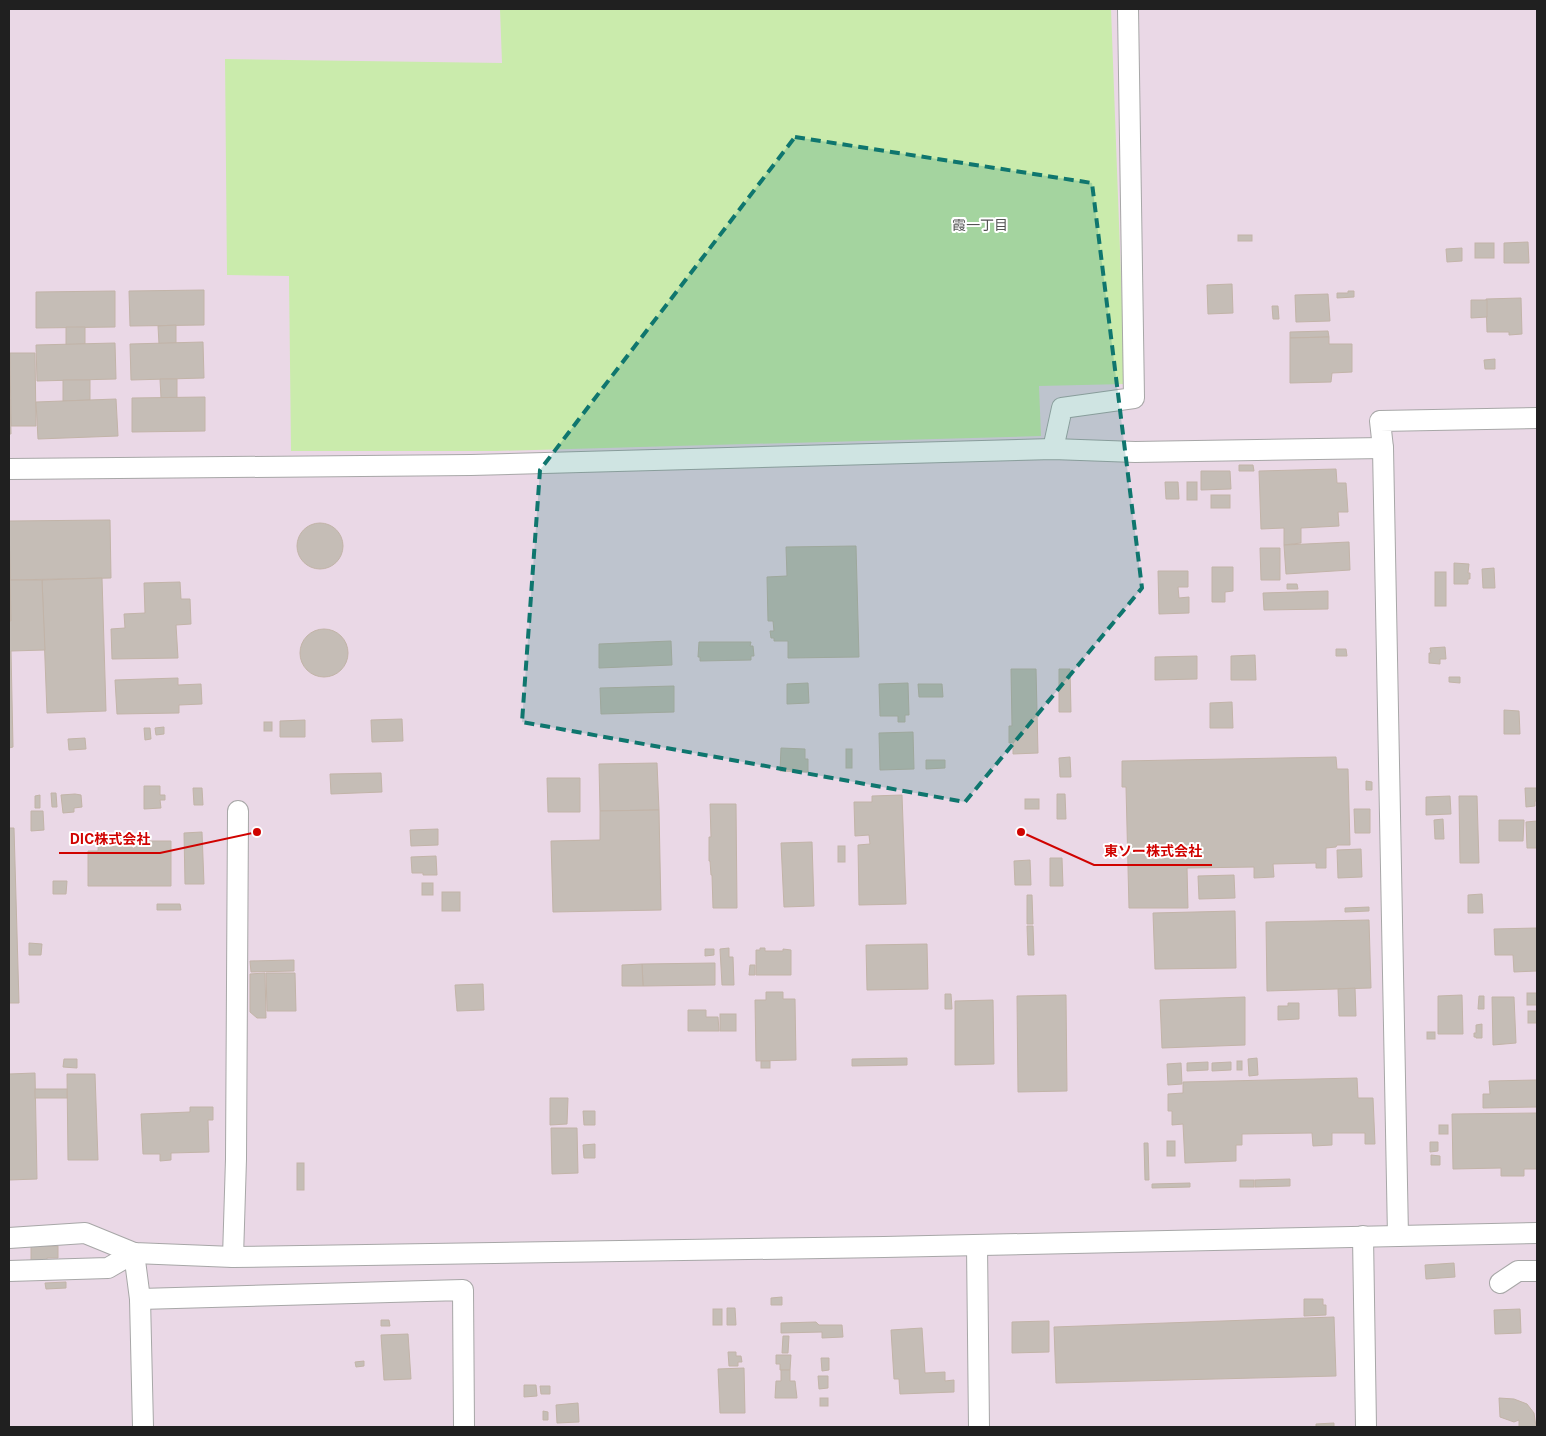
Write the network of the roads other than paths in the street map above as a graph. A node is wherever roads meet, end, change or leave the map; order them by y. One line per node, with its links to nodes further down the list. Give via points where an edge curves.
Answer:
1 (1128, 9): 4 (lane, via 1134,398 1062,408)
2 (1537, 418): 3 (lane, via 1380,421)
3 (1383, 448): 4 (lane, via 1135,452); 9 (lane)
4 (1053, 449): 5 (lane, via 471,465)
5 (9, 469)
6 (238, 811): 13 (lane)
7 (1537, 1233): 9 (lane)
8 (1363, 1236): 9 (lane); 11 (lane); 21 (lane)
9 (1398, 1236)
10 (9, 1238): 12 (lane, via 84,1233)
11 (977, 1245): 13 (lane); 20 (lane)
12 (134, 1253): 13 (lane); 14 (lane, via 108,1268); 17 (lane)
13 (233, 1257)
14 (9, 1271)
15 (1537, 1271): 16 (lane, via 1518,1271)
16 (1500, 1283)
17 (140, 1299): 18 (lane); 19 (lane, via 463,1290)
18 (143, 1427)
19 (464, 1427)
20 (979, 1427)
21 (1366, 1427)

